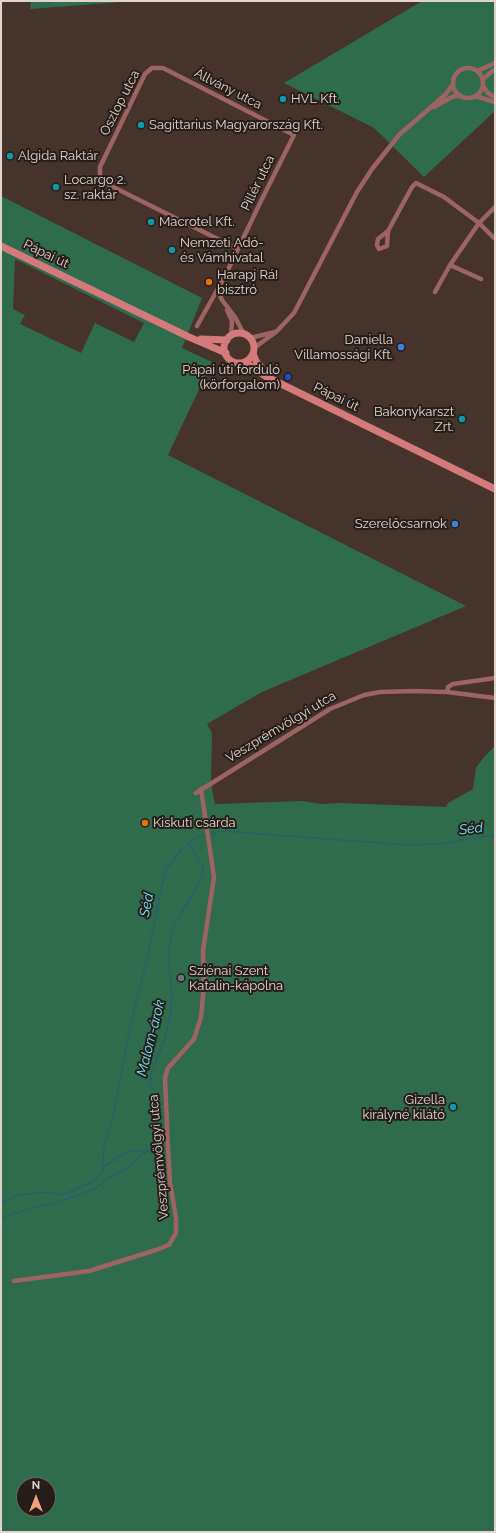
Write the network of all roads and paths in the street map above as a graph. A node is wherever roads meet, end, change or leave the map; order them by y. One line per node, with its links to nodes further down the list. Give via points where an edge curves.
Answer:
1 (495, 63): 4 (street)
2 (152, 68): 13 (street, Állvány utca, via 163,68); 19 (street, Oszlop utca, via 145,74 100,175 107,184)
3 (495, 69): 5 (street)
4 (477, 70): 5 (street); 6 (street, via 468,68 459,71)
5 (483, 78): 7 (street)
6 (454, 84): 8 (street); 12 (street)
7 (483, 86): 9 (street); 10 (street)
8 (460, 95): 9 (street, via 468,98); 12 (street)
9 (475, 96): 11 (street)
10 (495, 97)
11 (495, 102)
12 (429, 109): 26 (street, via 399,135 372,169 357,192 294,312)
13 (294, 135): 19 (street, Pillér utca)
14 (495, 207): 15 (street)
15 (479, 223): 16 (street, via 444,197 416,183); 17 (street); 20 (street)
16 (388, 231)
17 (495, 239)
18 (1, 246): 28 (main road, Pápai út)
19 (238, 249): 22 (street, Pillér utca)
20 (450, 264): 21 (street); 23 (street)
21 (481, 279)
22 (220, 284): 24 (street, via 220,295); 25 (street, Pillér utca)
23 (435, 292)
24 (227, 308): 27 (street, via 235,316); 29 (street, via 232,322)
25 (197, 326)
26 (276, 332): 30 (street); 31 (street)
27 (244, 334): 29 (main road); 30 (main road)
28 (189, 337): 29 (main road, Pápai út, via 217,340); 32 (main road, Pápai út)
29 (229, 338): 32 (main road, via 225,346)
30 (250, 338): 31 (main road)
31 (254, 351): 33 (main road); 34 (main road, Pápai út, via 257,363)
32 (226, 353): 33 (main road, via 234,362)
33 (245, 362): 34 (main road, Pápai út)
34 (273, 380): 35 (main road, Pápai út)
35 (495, 489)
36 (495, 678): 37 (street, via 453,684 448,687)
37 (447, 692): 38 (street, Veszprémvölgyi utca); 39 (street, Veszprémvölgyi utca, via 380,692 348,701 330,709)
38 (495, 698)
39 (202, 789): 40 (street, Veszprémvölgyi utca); 41 (street, Veszprémvölgyi utca, via 214,877 203,951 204,985 201,1017 194,1039 168,1068 164,1078 170,1182 176,1233 169,1244 156,1250 99,1268 75,1274 47,1275)
40 (196, 793)
41 (14, 1281)

